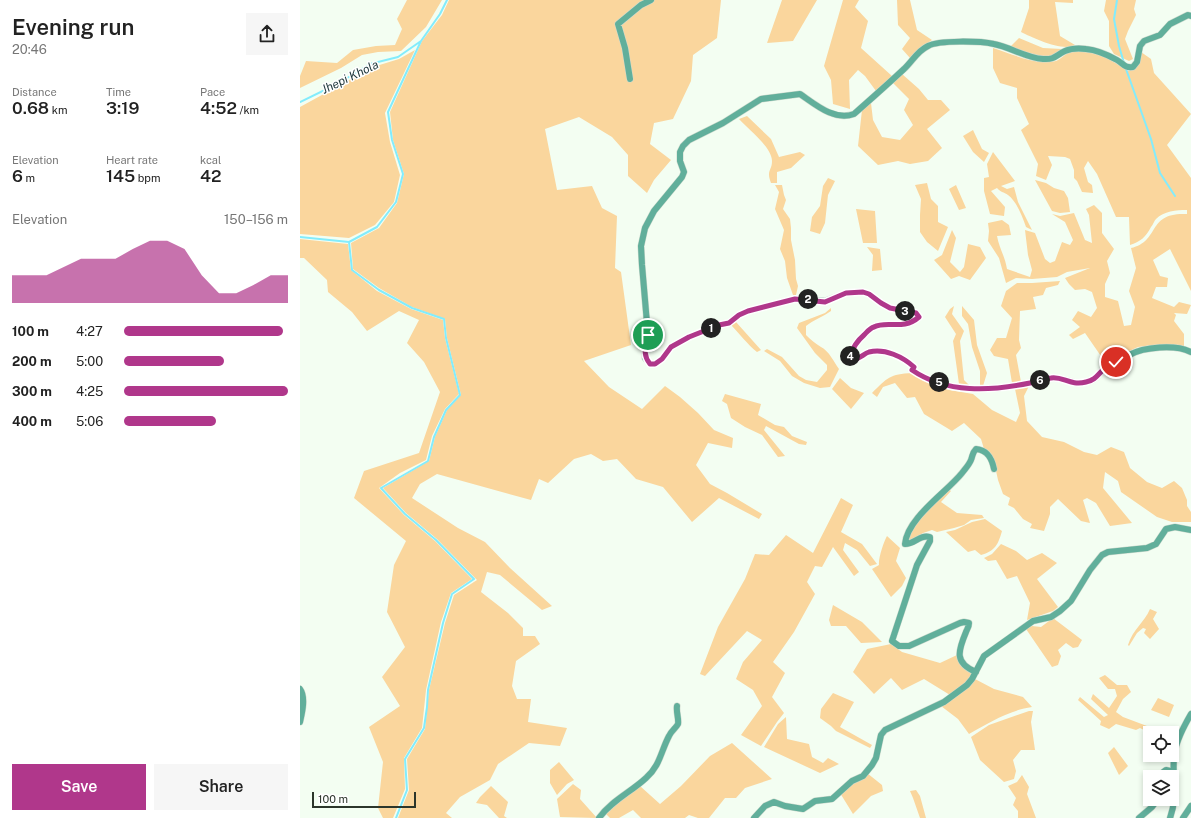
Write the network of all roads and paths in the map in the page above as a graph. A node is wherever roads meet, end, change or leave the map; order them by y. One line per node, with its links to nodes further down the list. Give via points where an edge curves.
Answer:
1 (651, 0): 3 (street, via 618,24)
2 (1191, 16): 4 (street, via 1188,15 1170,24 1160,35 1144,41 1133,67 1127,68 1117,60 1087,49 1073,48 1056,58 1043,59 993,44 934,43 916,55 854,114 847,116 830,113 800,94 794,93 784,97 761,99 723,123 689,140 683,146 680,152 684,172 682,177 654,211 645,228 641,246 648,335 645,358 650,364 662,359 671,347 680,342 709,328 729,323 748,311 795,299 825,302 839,295 854,292 869,294 890,308 916,313 919,317 915,321 902,324 872,327 857,341 850,356 852,359 870,352 894,354 914,367 912,370 917,374 958,388 992,389 1050,378 1075,383 1086,382 1094,380 1105,368 1145,349 1178,348)
3 (630, 79)
4 (1191, 352)
5 (994, 469): 7 (street, via 991,457 981,450 976,450 964,471 935,499 911,529 904,544 927,536 930,541 917,565 892,641 899,646 909,646 960,623 970,623 959,658 962,664)
6 (1191, 530): 7 (street, via 1175,527 1166,529 1156,544 1102,555 1070,601 1051,617 1033,621 984,656)
7 (976, 672): 17 (street, via 967,685 944,702 885,730 881,735 872,765 863,776 852,781 832,799 815,801 803,809 774,802 765,806)
8 (300, 689): 11 (street, via 303,699)
9 (677, 706): 16 (street, via 678,725 669,735 654,771 614,802)
10 (1191, 714): 12 (street, via 1176,744)
11 (300, 722)
12 (1174, 770)
13 (1153, 806): 18 (street)
14 (1173, 806): 19 (street)
15 (1191, 806): 20 (street)
16 (599, 818)
17 (754, 818)
18 (1139, 818)
19 (1170, 818)
20 (1183, 818)

